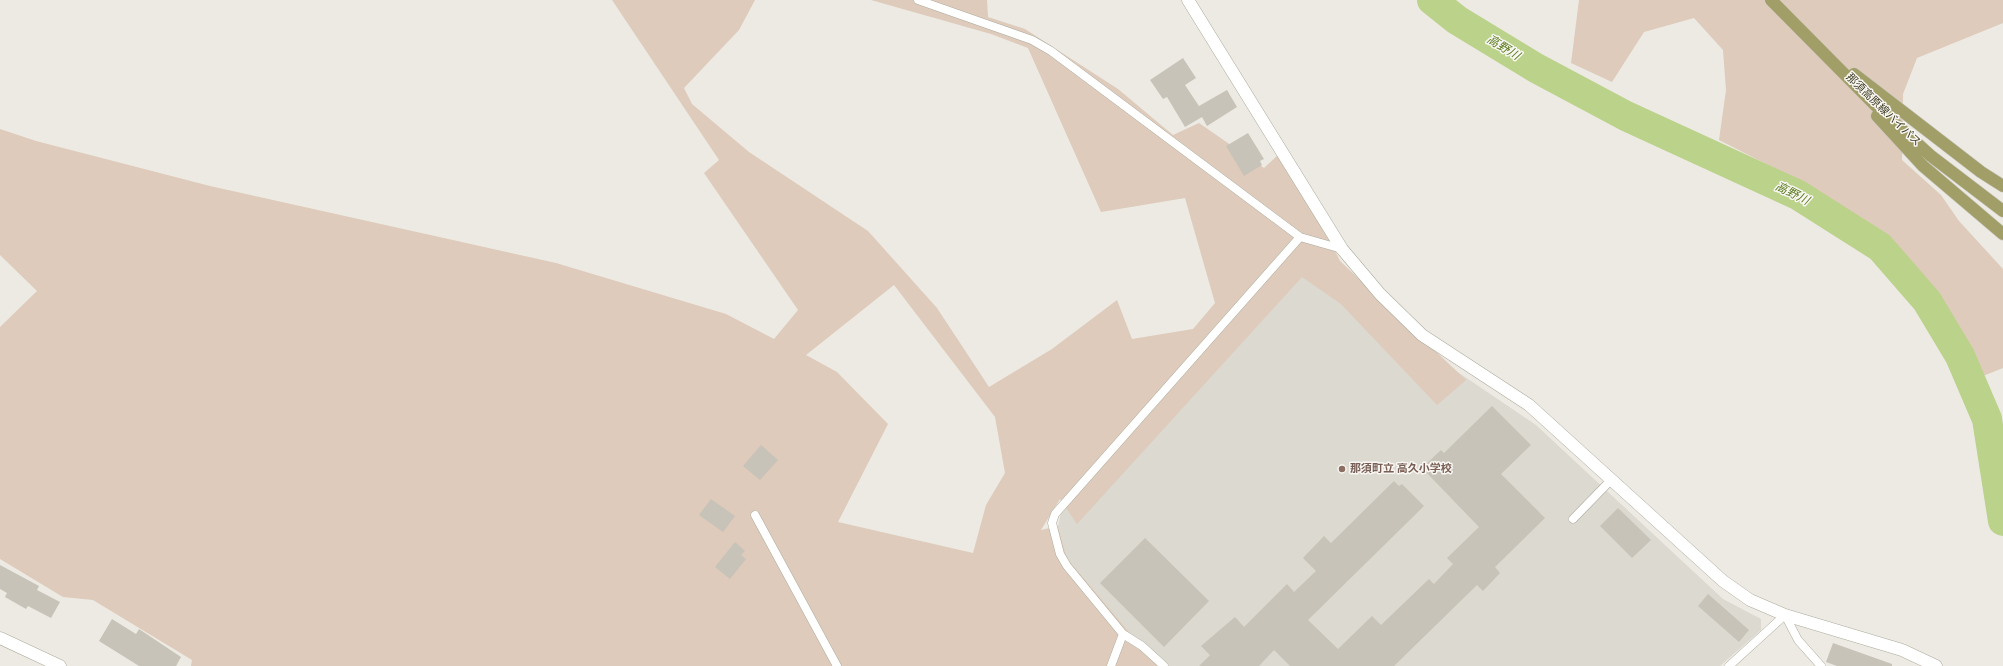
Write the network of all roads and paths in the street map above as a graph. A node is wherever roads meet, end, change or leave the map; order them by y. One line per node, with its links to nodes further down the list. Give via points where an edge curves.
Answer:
1 (918, 0): 8 (lane, via 1032,40 1051,51)
2 (1188, 0): 9 (street)
3 (1771, 0): 4 (main road, 那須高原線バイパス)
4 (1818, 46): 5 (main road, via 1981,172); 6 (main road, 那須高原線バイパス, via 1880,109 1932,156); 7 (main road, via 1876,116 1923,166)
5 (2003, 186)
6 (2003, 211)
7 (2003, 234)
8 (1300, 238): 9 (lane); 14 (lane, via 1055,514 1052,523 1063,560)
9 (1342, 249): 10 (street, via 1380,294 1422,335 1529,405)
10 (1611, 480): 12 (lane); 13 (street, via 1723,581 1750,600)
11 (755, 515): 17 (lane)
12 (1573, 519)
13 (1785, 615): 20 (lane); 21 (lane, via 1798,640); 22 (street, via 1902,650)
14 (1123, 634): 18 (lane); 19 (lane, via 1142,646)
15 (0, 638): 16 (street)
16 (60, 666)
17 (837, 666)
18 (1111, 666)
19 (1164, 666)
20 (1730, 666)
21 (1822, 666)
22 (1936, 666)

